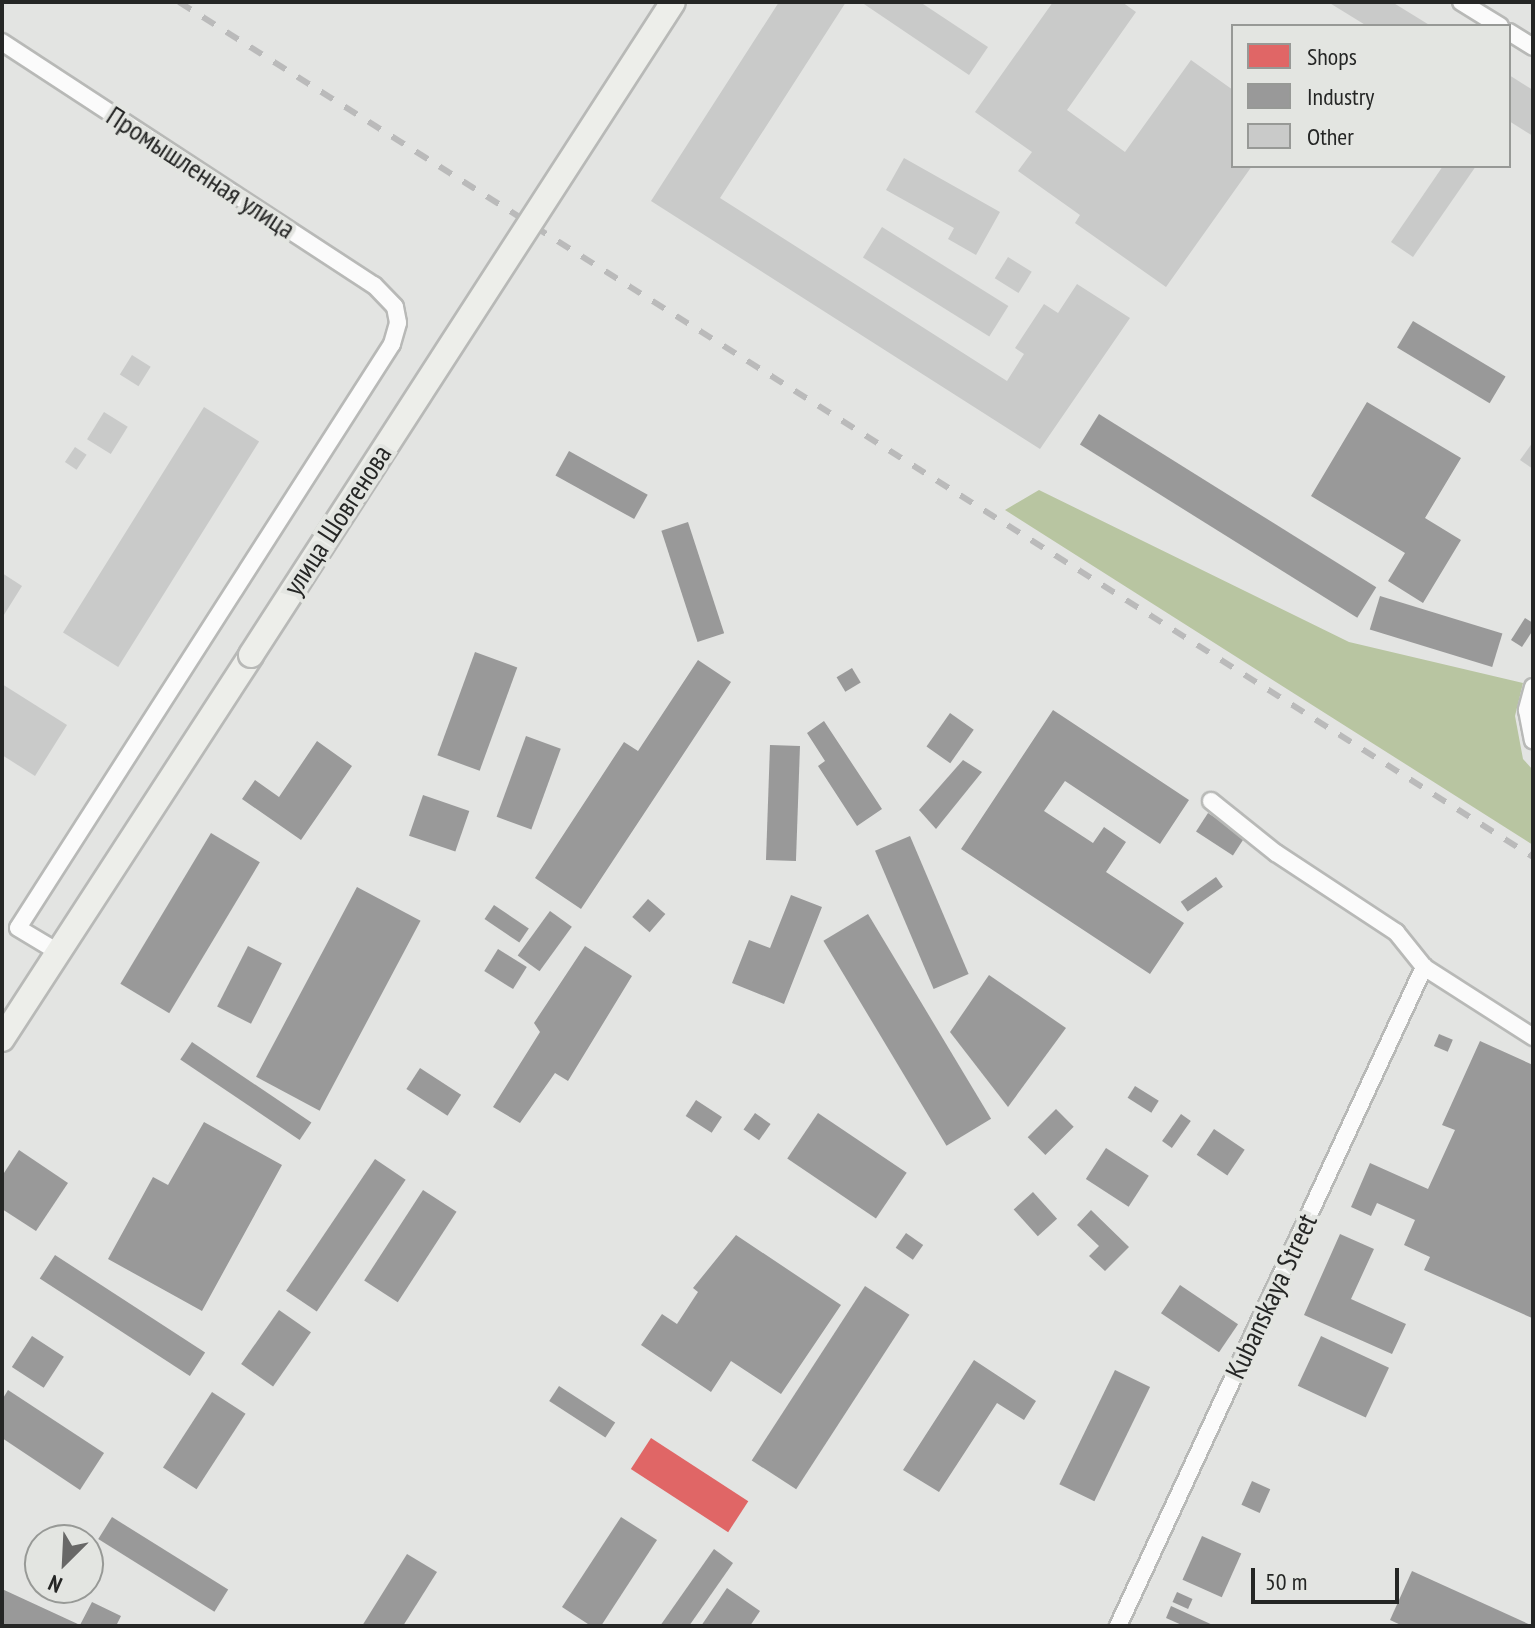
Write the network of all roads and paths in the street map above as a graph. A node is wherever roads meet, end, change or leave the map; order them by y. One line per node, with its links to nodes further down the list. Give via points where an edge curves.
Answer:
1 (673, 2): 10 (street, улица Шовгенова, bridge)
2 (1461, 2): 3 (street)
3 (1497, 24)
4 (1511, 33): 6 (street)
5 (2, 42): 10 (street, Промышленная улица, via 374,285 395,307 398,323 392,344 18,928)
6 (1533, 47)
7 (1533, 687): 8 (street, via 1527,710)
8 (1533, 740)
9 (1211, 801): 11 (street, via 1276,853 1396,932)
10 (58, 952): 13 (street, улица Шовгенова)
11 (1424, 967): 12 (street); 14 (street, Kubanskaya Street)
12 (1533, 1037)
13 (2, 1039)
14 (1118, 1626)

